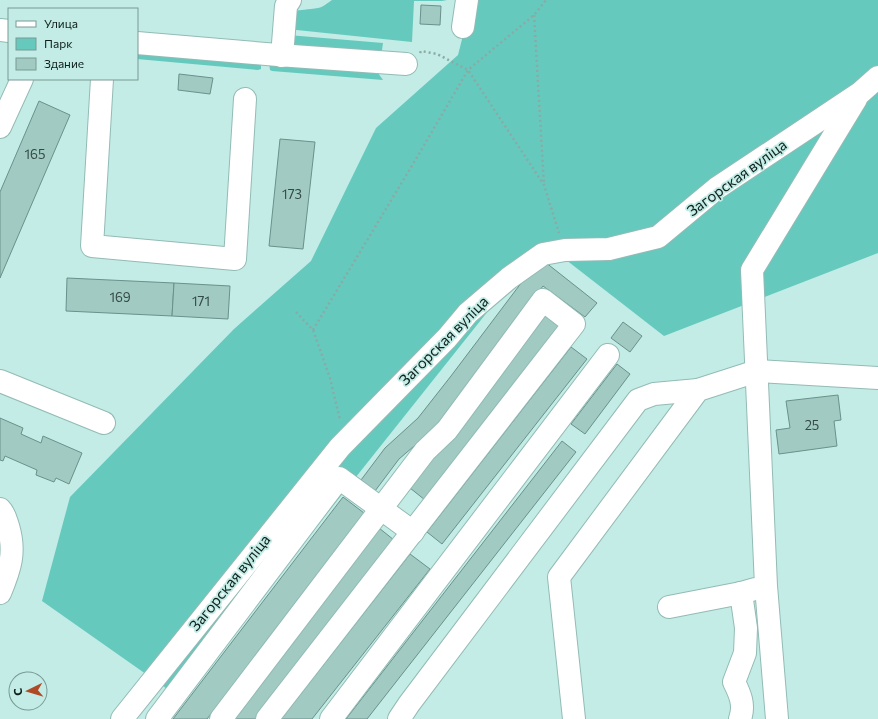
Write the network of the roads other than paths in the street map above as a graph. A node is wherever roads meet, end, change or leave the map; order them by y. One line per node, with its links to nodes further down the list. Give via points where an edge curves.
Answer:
1 (290, 0): 5 (street, via 286,6)
2 (467, 0): 3 (street)
3 (463, 27)
4 (138, 43): 5 (street)
5 (282, 56): 6 (street)
6 (406, 64)
7 (878, 77): 10 (street, Загорская вуліца)
8 (22, 80): 12 (street)
9 (102, 80): 11 (street, via 92,246 236,260)
10 (860, 93): 14 (street, via 752,270); 26 (street, Загорская вуліца, via 717,188 658,237 609,249 565,250 542,254 509,278 468,313 447,338 340,447)
11 (245, 99)
12 (0, 127)
13 (608, 355): 30 (street)
14 (757, 371): 15 (street); 17 (street); 22 (street)
15 (878, 378)
16 (0, 381): 18 (street)
17 (698, 390): 31 (street, via 654,394 638,400); 32 (street, via 559,577)
18 (104, 423)
19 (380, 508): 21 (street); 21 (street, via 425,451 447,430 543,300 574,324); 27 (street, via 339,478); 28 (street)
20 (0, 509): 23 (street, via 12,540 12,558)
21 (412, 532): 29 (street)
22 (766, 586): 24 (street); 34 (street)
23 (0, 593)
24 (741, 593): 25 (street); 33 (street, via 746,628 746,653 734,682 743,706)
25 (669, 607)
26 (122, 719)
27 (157, 719)
28 (221, 719)
29 (267, 719)
30 (332, 719)
31 (400, 719)
32 (574, 719)
33 (740, 719)
34 (777, 719)

